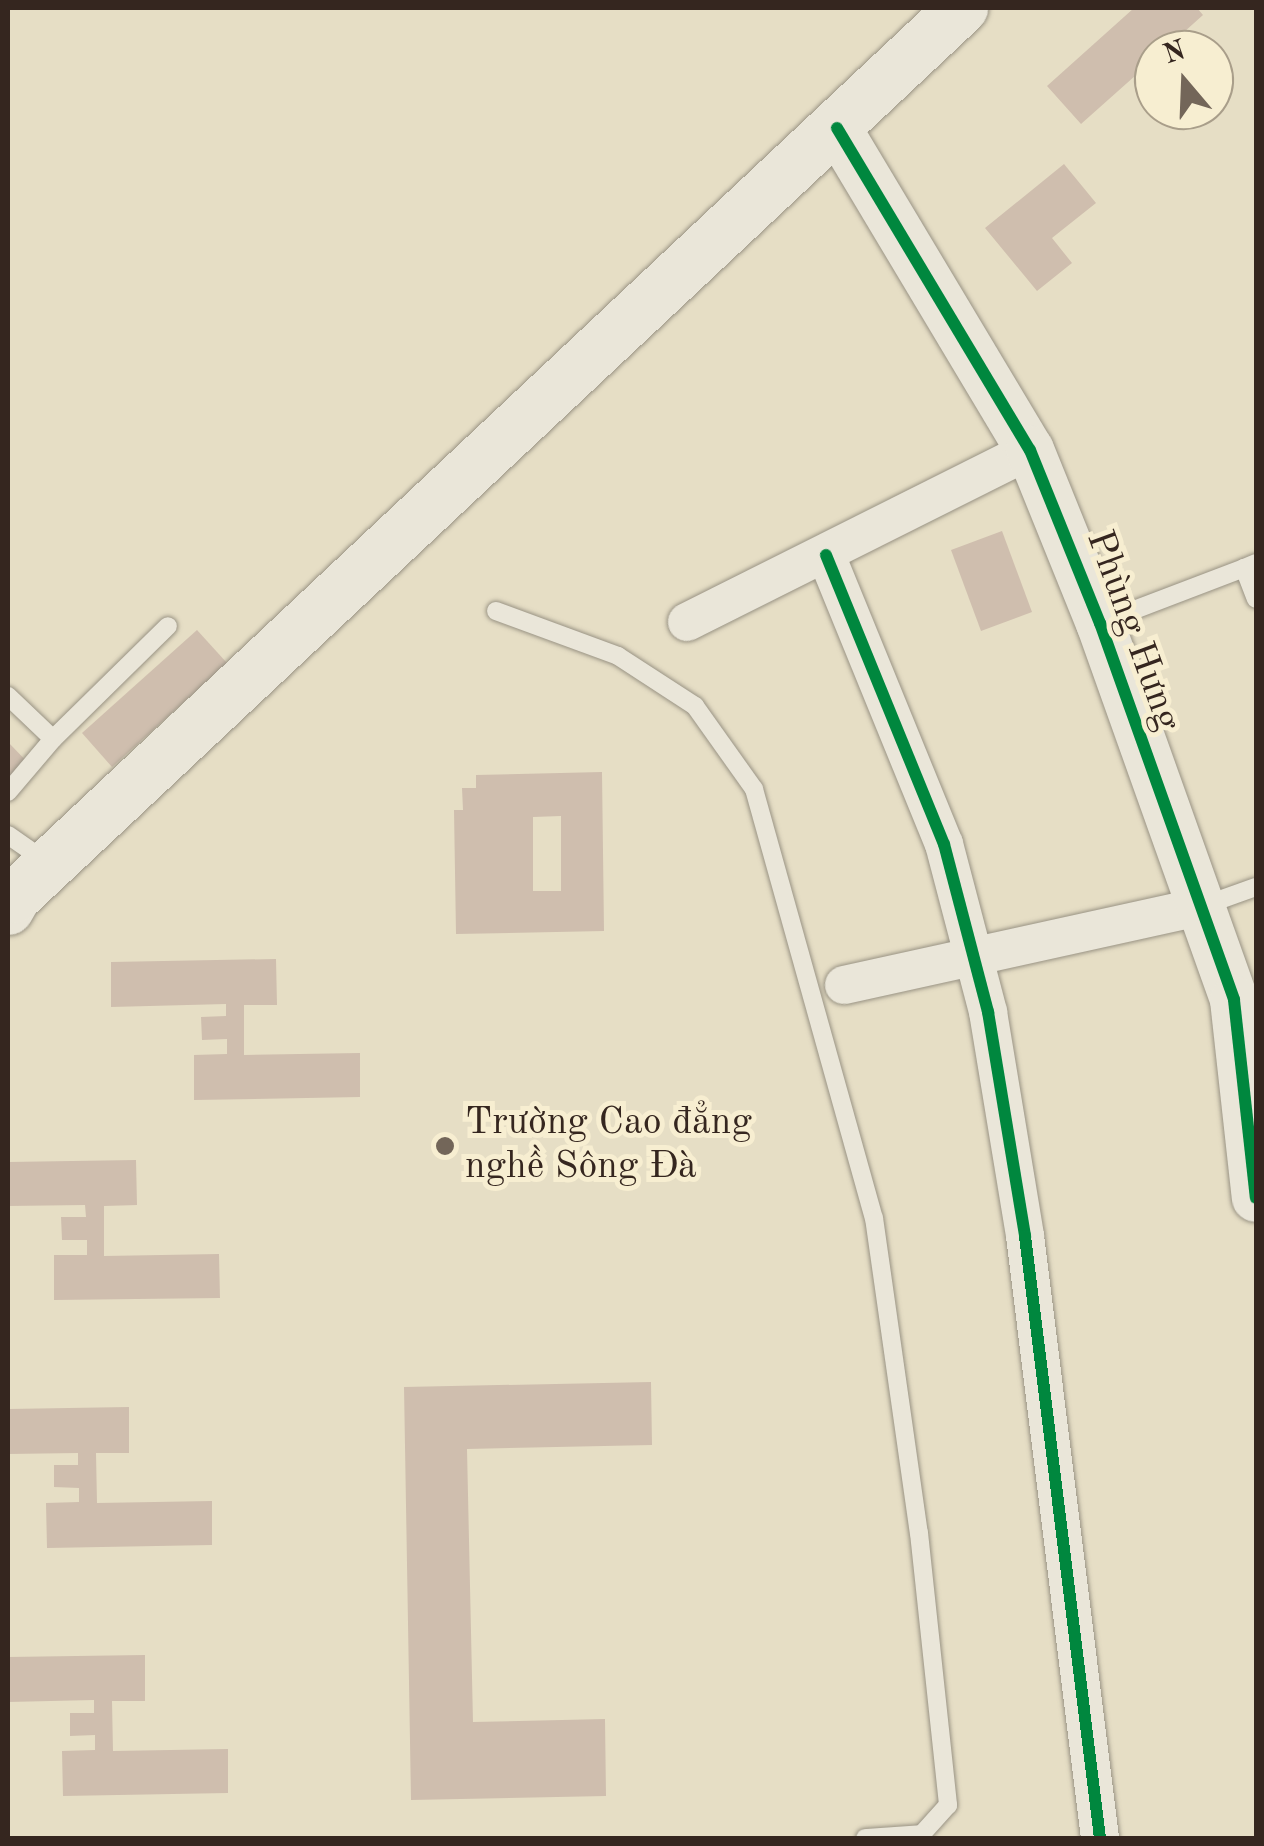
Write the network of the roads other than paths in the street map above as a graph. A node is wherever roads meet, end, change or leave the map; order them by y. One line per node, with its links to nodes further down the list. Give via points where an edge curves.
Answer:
1 (962, 8): 2 (main road)
2 (837, 128): 3 (street, Phùng Hưng); 16 (main road)
3 (1030, 450): 4 (street); 9 (street, Phùng Hưng)
4 (826, 555): 8 (street); 18 (street, via 944,844)
5 (1250, 565): 6 (lane); 9 (lane)
6 (1256, 599)
7 (496, 611): 21 (lane, via 618,656 695,706 754,789 874,1218 919,1533 948,1805 922,1834)
8 (687, 622)
9 (1100, 623): 17 (street, Phùng Hưng)
10 (168, 626): 12 (lane)
11 (8, 696): 12 (lane)
12 (53, 739): 13 (lane)
13 (8, 792)
14 (8, 836): 16 (lane)
15 (1256, 887): 17 (lane)
16 (20, 892)
17 (1199, 907): 18 (street); 20 (street, Phùng Hưng, via 1234,1000)
18 (974, 956): 19 (street); 22 (street, via 1025,1236)
19 (844, 985)
20 (1256, 1198)
21 (865, 1838)
22 (1100, 1838)

